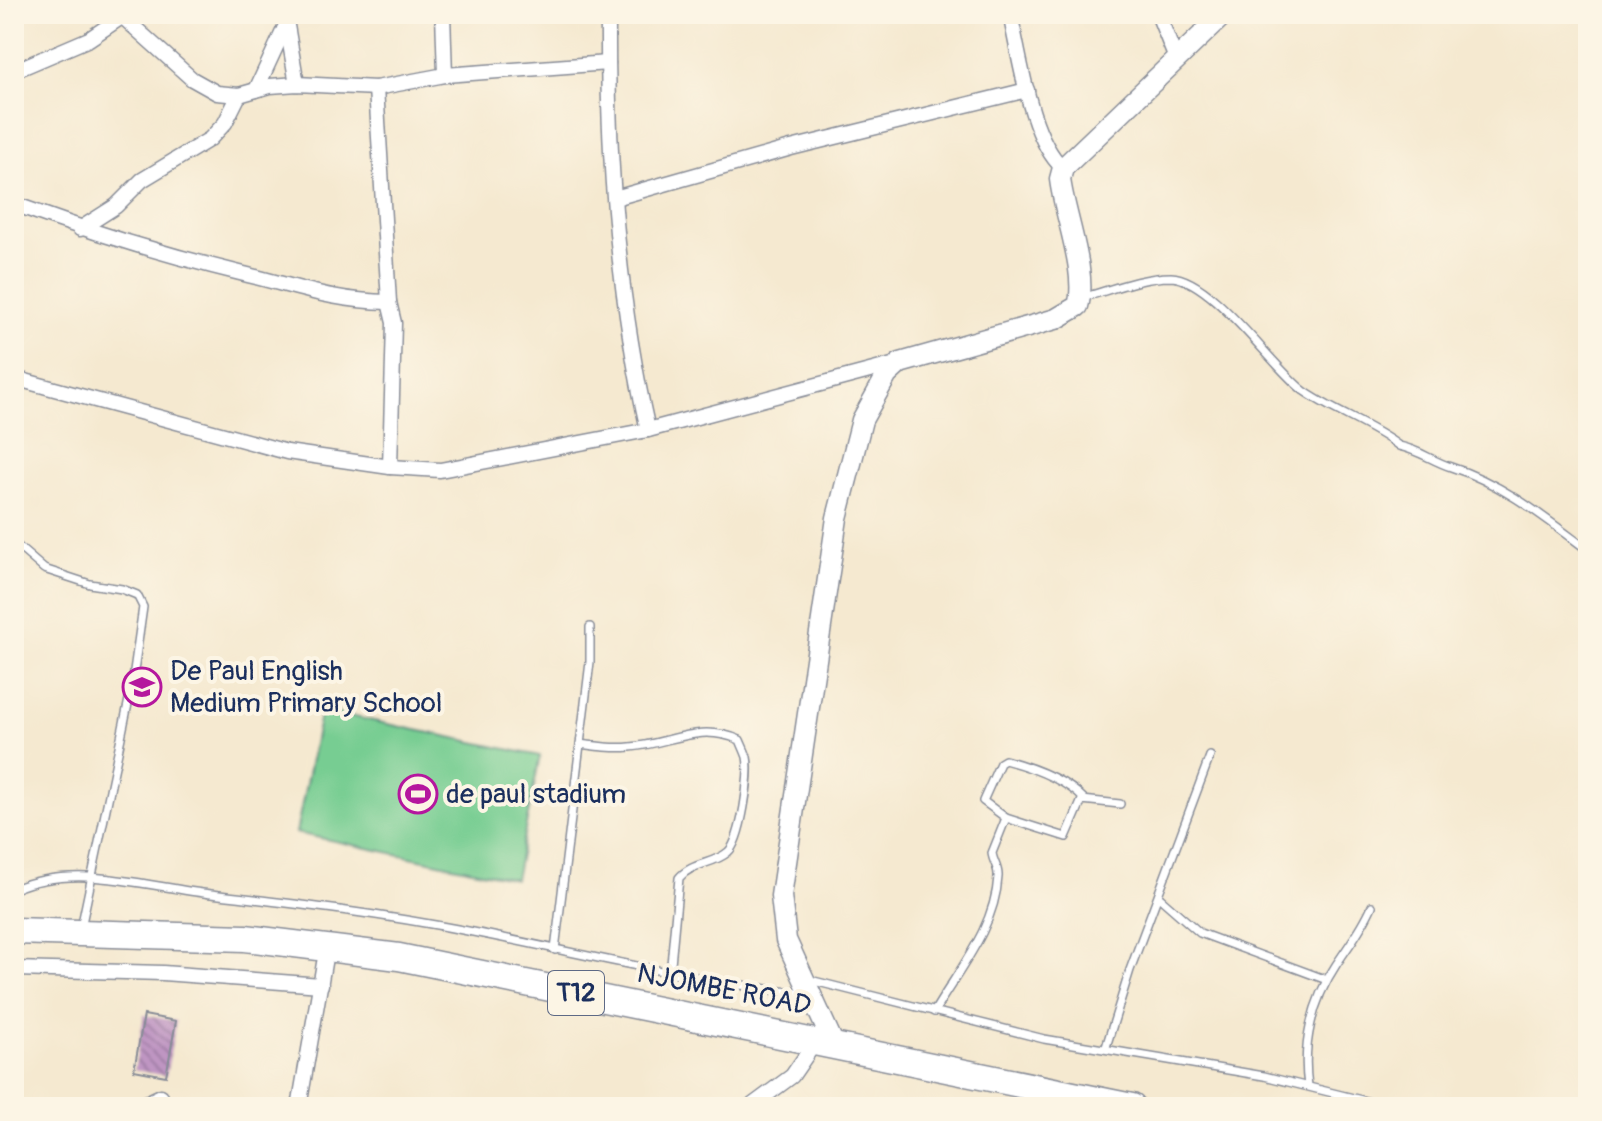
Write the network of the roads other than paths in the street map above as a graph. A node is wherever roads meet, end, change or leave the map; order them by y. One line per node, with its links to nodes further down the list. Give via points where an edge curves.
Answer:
1 (443, 14): 11 (street)
2 (608, 14): 9 (street)
3 (1010, 14): 15 (street)
4 (1158, 14): 8 (street)
5 (1224, 14): 8 (street)
6 (125, 16): 10 (street, via 56,55); 16 (street, via 192,79 217,93)
7 (286, 19): 12 (street); 14 (street)
8 (1176, 59): 17 (street)
9 (608, 63): 11 (street); 18 (street)
10 (14, 71)
11 (445, 75): 13 (street)
12 (297, 84): 13 (street); 14 (street)
13 (376, 88): 22 (street)
14 (256, 90): 16 (street)
15 (1027, 90): 17 (street, via 1047,149); 18 (street)
16 (239, 95): 20 (street, via 210,139 142,180 116,206)
17 (1063, 168): 21 (street, via 1061,185)
18 (615, 198): 25 (street, via 632,355)
19 (14, 204): 20 (street)
20 (80, 229): 22 (street, via 290,289)
21 (1080, 298): 23 (street, via 1078,306 1056,319); 28 (lane, via 1133,283 1182,279 1239,323 1304,391 1399,446 1487,479)
22 (389, 302): 26 (street, via 395,351)
23 (900, 363): 25 (street); 47 (street, via 887,375 862,420 832,546 781,896 786,940)
24 (14, 378): 26 (street, via 287,452)
25 (648, 430): 26 (street, via 440,470)
26 (390, 467)
27 (14, 543): 35 (lane, via 44,569 122,589 137,595 143,607)
28 (1588, 550)
29 (590, 627): 30 (lane)
30 (580, 744): 42 (lane); 44 (lane, via 628,748 685,733 740,740 748,775 737,839 729,852 679,878)
31 (1210, 756): 37 (lane)
32 (1084, 799): 33 (lane); 34 (lane, via 1066,837); 34 (lane, via 1005,760 992,774 983,801)
33 (1120, 804)
34 (1006, 818): 48 (lane, via 992,853 998,876 987,923)
35 (93, 877): 36 (lane, via 46,880); 40 (lane); 42 (lane, via 330,907)
36 (14, 889)
37 (1160, 898): 45 (lane, via 1200,933); 50 (lane)
38 (1372, 906): 45 (lane, via 1362,931)
39 (14, 931): 40 (highway, NJOMBE ROAD / T12)
40 (80, 933): 41 (highway, NJOMBE ROAD / T12)
41 (327, 946): 46 (street); 49 (highway, NJOMBE ROAD / T12)
42 (555, 950): 44 (lane)
43 (14, 969): 46 (street)
44 (670, 975): 47 (lane)
45 (1327, 980): 51 (lane, via 1306,1043)
46 (321, 985): 54 (street)
47 (808, 987): 48 (lane); 49 (street)
48 (934, 1012): 50 (lane, via 1044,1039)
49 (825, 1043): 55 (street); 56 (highway, NJOMBE ROAD / T12)
50 (1106, 1047): 51 (lane)
51 (1308, 1086): 57 (lane)
52 (161, 1096): 53 (street)
53 (138, 1107)
54 (299, 1107)
55 (750, 1107)
56 (1132, 1107)
57 (1390, 1107)

